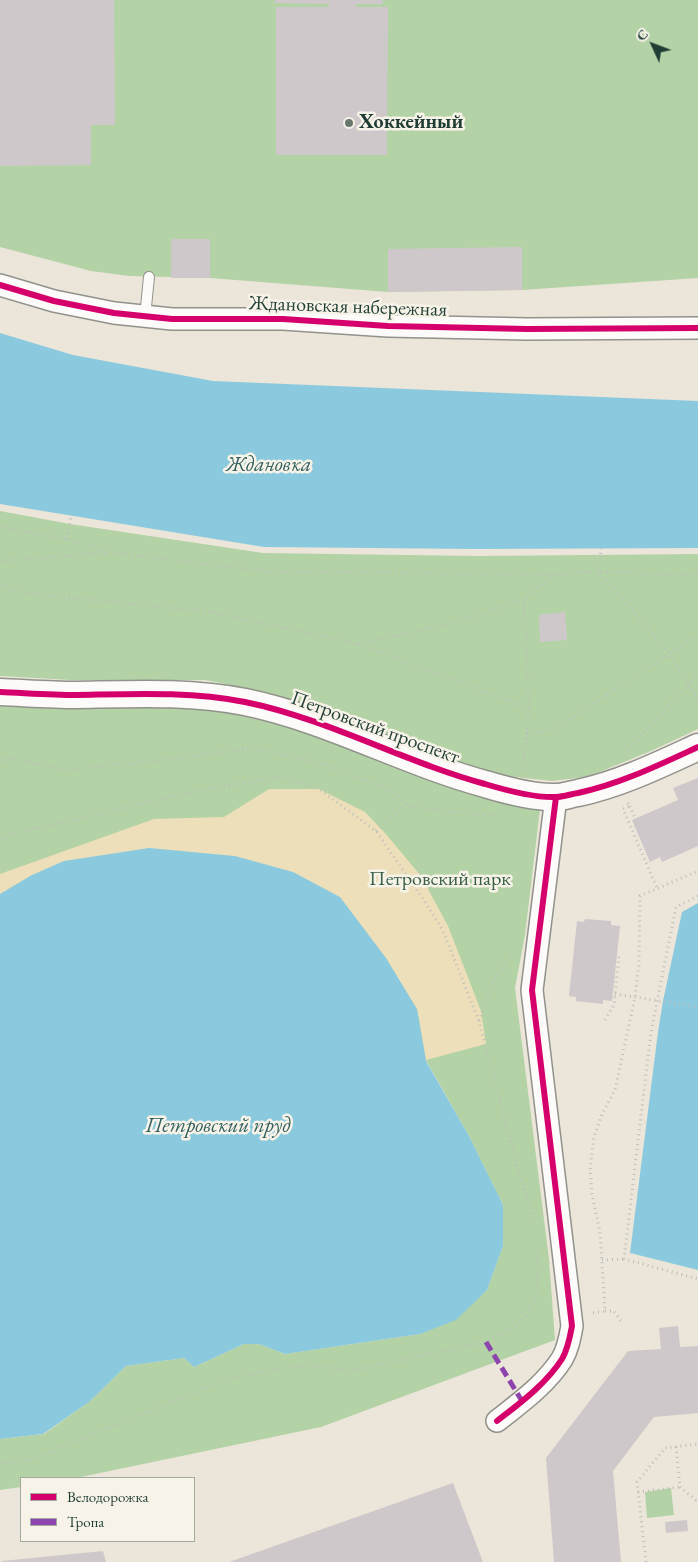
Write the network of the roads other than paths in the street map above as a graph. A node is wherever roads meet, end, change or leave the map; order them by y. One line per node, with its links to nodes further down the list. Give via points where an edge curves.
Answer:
1 (149, 277): 3 (lane)
2 (0, 285): 3 (street, Ждановская набережная, via 54,301)
3 (145, 317): 4 (street, Ждановская набережная, via 527,329)
4 (698, 328)
5 (0, 692): 7 (street, Петровский проспект, via 72,695 175,693 247,702 290,714 429,767 509,791)
6 (698, 747): 7 (street, Петровский проспект, via 600,788)
7 (556, 797): 8 (street, via 532,990 572,1326 569,1343 550,1375)
8 (497, 1421)

